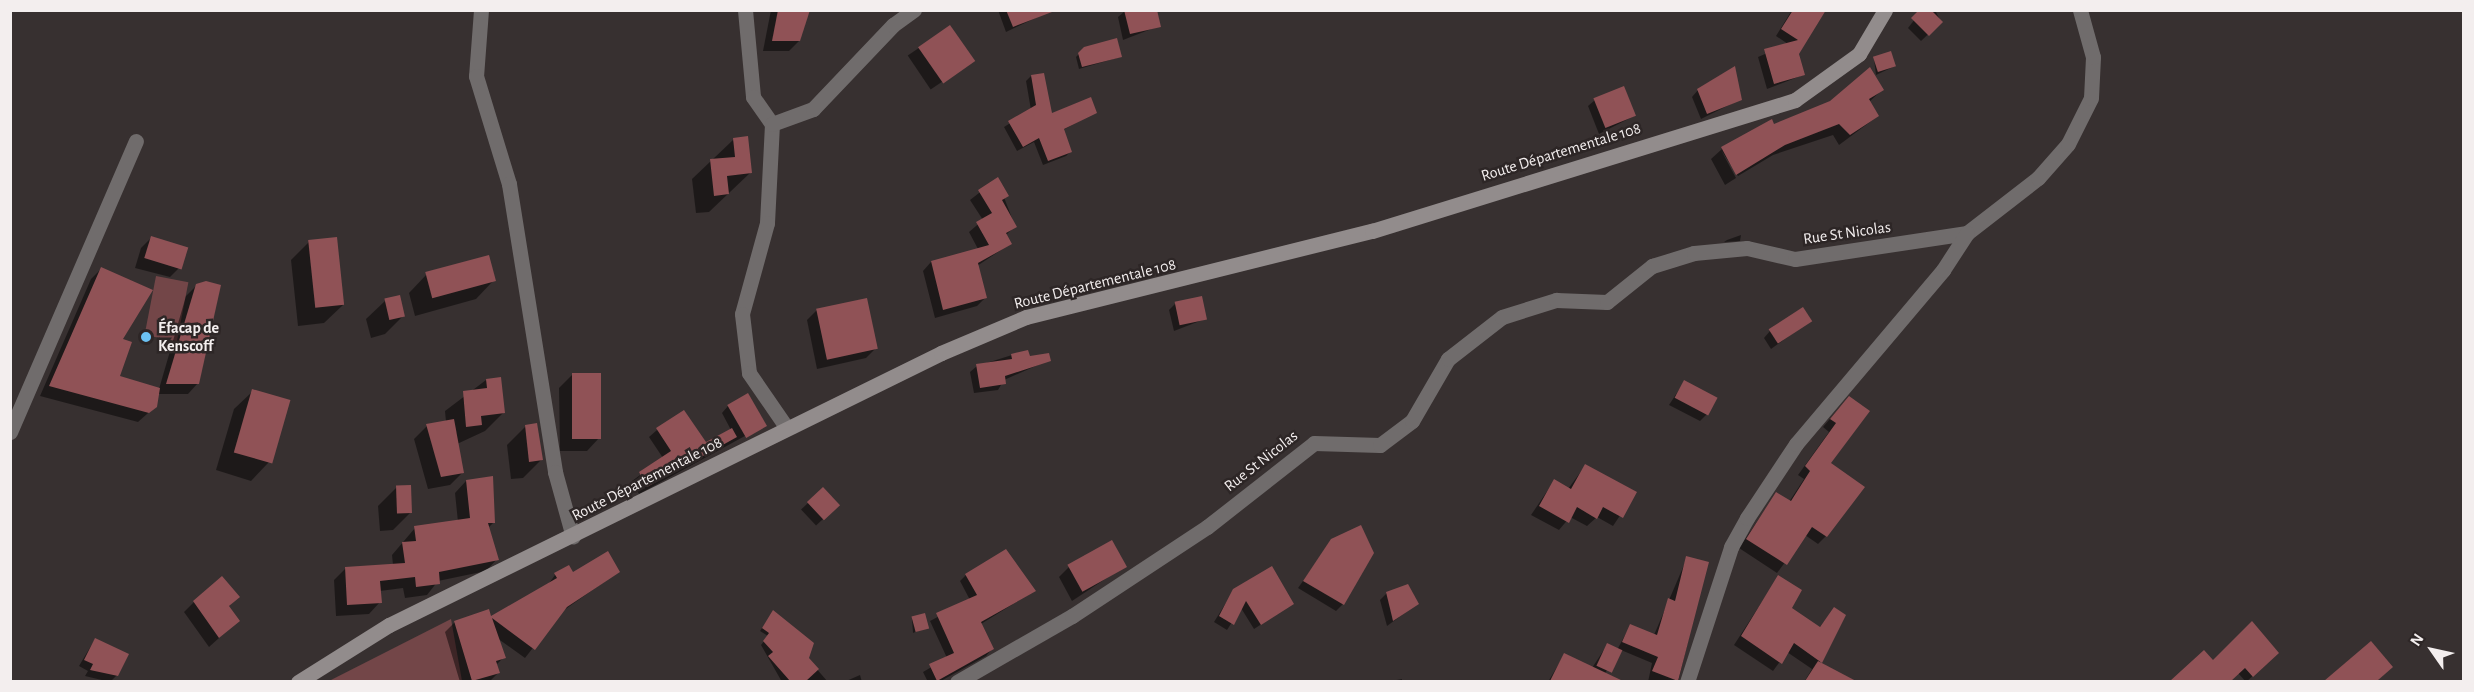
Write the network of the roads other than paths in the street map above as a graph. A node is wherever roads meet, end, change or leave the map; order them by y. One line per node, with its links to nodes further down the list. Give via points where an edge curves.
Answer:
1 (481, 10): 11 (street, via 476,76 509,184 555,472)
2 (746, 10): 6 (street, via 753,97)
3 (914, 10): 6 (street, via 893,25 813,109)
4 (1885, 10): 9 (main road, Route Départementale 108, via 1859,54 1795,100 1372,231 1026,318)
5 (2080, 10): 8 (street, Rue St Nicolas, via 2093,57 2091,98 2068,144 2038,178)
6 (772, 124): 9 (street, via 767,223 742,314 749,373)
7 (136, 141): 10 (street)
8 (1967, 233): 13 (street, Rue St Nicolas, via 1795,259 1747,248 1694,253 1652,266 1607,302 1556,300 1502,317 1448,359 1412,421 1380,445 1314,443 1207,526 1072,616); 14 (street, via 1943,270 1796,444 1747,518 1731,548)
9 (786, 428): 11 (main road, Route Départementale 108)
10 (10, 432)
11 (573, 537): 12 (main road, Route Départementale 108, via 389,625)
12 (297, 681)
13 (957, 681)
14 (1687, 681)

